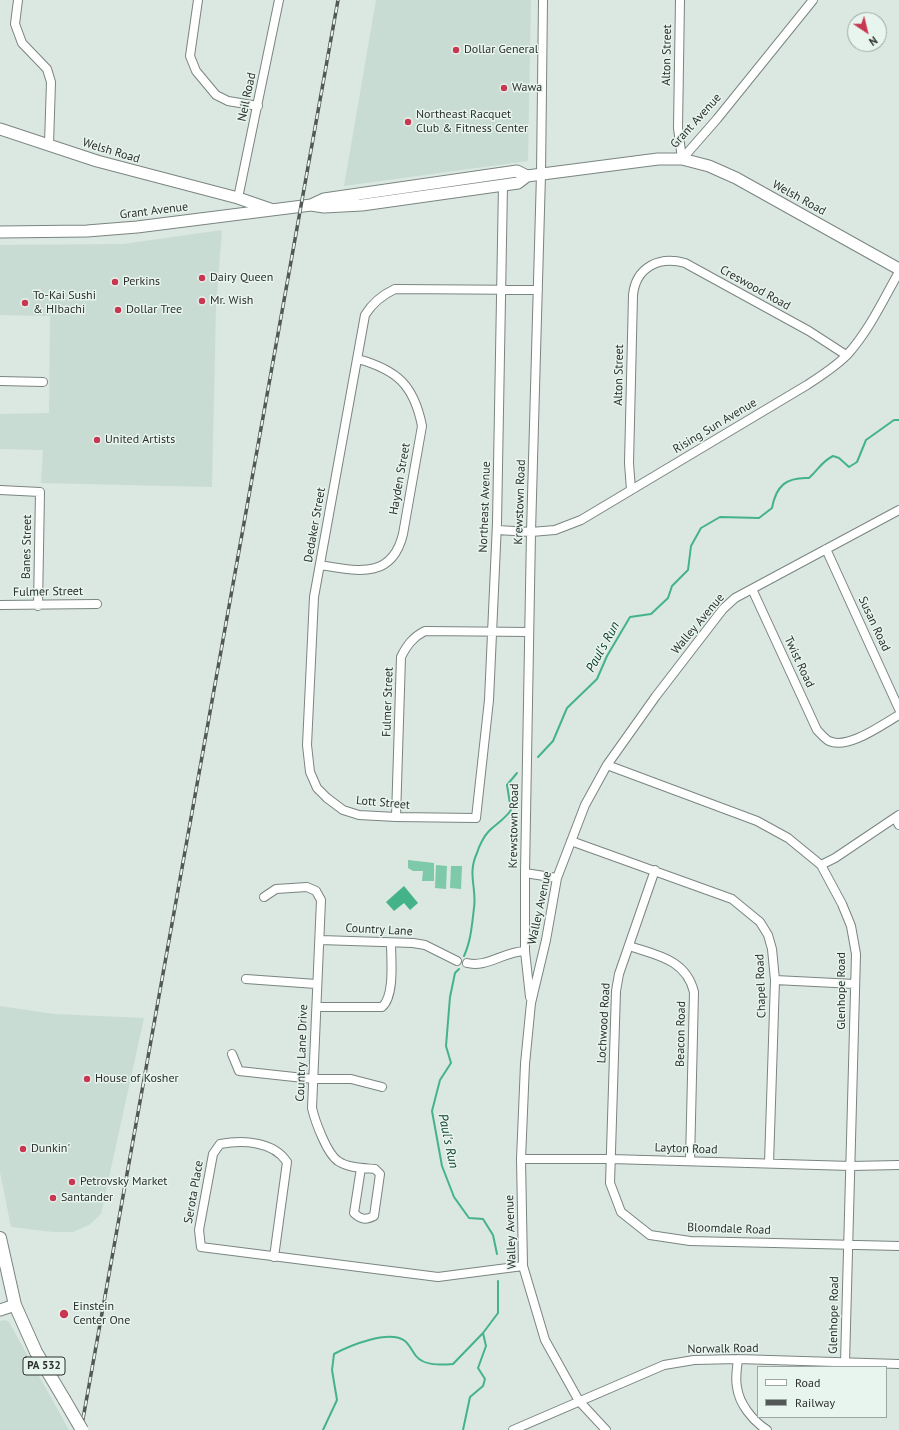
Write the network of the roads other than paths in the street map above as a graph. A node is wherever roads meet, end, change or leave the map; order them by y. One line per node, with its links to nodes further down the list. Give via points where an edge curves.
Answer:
1 (18, 0): 9 (street, via 15,24 22,43 47,69 51,82)
2 (198, 0): 7 (street, via 190,56 196,71 216,95 228,101)
3 (279, 0): 7 (street, Neil Road)
4 (543, 0): 11 (street, Krewstown Road)
5 (680, 0): 10 (street, Alton Street, via 678,128)
6 (812, 0): 10 (street, Grant Avenue)
7 (258, 106): 15 (street, Neil Road)
8 (0, 129): 9 (main road, Welsh Road)
9 (50, 144): 14 (main road, Welsh Road, via 97,161)
10 (682, 159): 11 (main road, Grant Avenue, via 639,161); 21 (main road, Welsh Road, via 709,166 736,178)
11 (542, 174): 12 (main road, Grant Avenue); 23 (street, Krewstown Road)
12 (527, 176): 13 (main road, Grant Avenue, via 518,183); 16 (main road, Grant Avenue, via 517,171 324,199)
13 (503, 185): 16 (main road, Grant Avenue, via 362,205); 22 (street, Northeast Avenue)
14 (216, 192): 15 (main road, Welsh Road); 18 (main road, Welsh Road, via 230,204)
15 (238, 198): 17 (main road, Welsh Road)
16 (311, 205): 17 (main road, Grant Avenue)
17 (272, 210): 18 (main road, Grant Avenue)
18 (234, 214): 19 (main road, Grant Avenue, via 86,231)
19 (0, 232)
20 (648, 266): 24 (street, Creswood Road, via 673,260 685,263 809,331); 29 (street, Alton Street, via 639,276 633,295 629,463)
21 (899, 270): 24 (street, Rising Sun Avenue, via 863,334)
22 (501, 290): 23 (street); 25 (street, Dedaker Street, via 393,290 372,303 365,315); 31 (street, Northeast Avenue)
23 (538, 290): 32 (street, Krewstown Road)
24 (846, 356): 29 (street, Rising Sun Avenue, via 802,388)
25 (358, 359): 34 (street, Dedaker Street); 34 (street, Hayden Street, via 378,364 404,382 419,410 422,426 403,534 394,557 375,569 354,570)
26 (0, 381): 27 (street)
27 (43, 382)
28 (0, 490): 38 (street, Banes Street, via 40,492)
29 (631, 490): 32 (street, Rising Sun Avenue, via 581,520 555,530)
30 (899, 510): 33 (street, Walley Avenue)
31 (497, 530): 32 (street, Rising Sun Avenue); 39 (street, Northeast Avenue)
32 (531, 532): 40 (street, Krewstown Road)
33 (826, 549): 35 (street, Walley Avenue); 41 (street, Susan Road)
34 (320, 565): 44 (street, Dedaker Street, via 314,597 308,722 308,761)
35 (752, 589): 42 (street, Twist Road, via 817,730 830,741 849,741); 43 (street, Walley Avenue, via 735,598 723,609)
36 (97, 604): 38 (street, Fulmer Street)
37 (0, 605): 38 (street, Fulmer Street)
38 (38, 606)
39 (491, 631): 40 (street, Fulmer Street); 45 (street, Fulmer Street, via 425,631 411,640 401,657); 46 (street, Northeast Avenue, via 489,700 476,818)
40 (529, 632): 51 (street, Krewstown Road)
41 (899, 709)
42 (899, 715)
43 (607, 765): 48 (street, Walley Avenue, via 585,805); 49 (street, Glenhope Road, via 757,821 788,838)
44 (313, 778): 45 (street, Lott Street, via 317,788 343,810 359,815)
45 (396, 817): 46 (street, Lott Street)
46 (466, 819)
47 (898, 819): 49 (street)
48 (571, 841): 50 (street, Chapel Road); 52 (street, Walley Avenue)
49 (821, 865): 63 (street, Glenhope Road, via 851,926 856,954)
50 (655, 870): 56 (street, Lochwood Road); 61 (street, Chapel Road, via 732,899 760,922 768,935 772,949)
51 (525, 874): 52 (street); 57 (street, Krewstown Road)
52 (557, 878): 64 (street, Walley Avenue)
53 (264, 898): 54 (street, Country Lane Drive, via 276,889 307,888 316,891 321,900)
54 (320, 940): 55 (street, Country Lane); 62 (street, Country Lane Drive)
55 (391, 943): 58 (street, Country Lane, via 425,945); 65 (street, via 391,979 387,1002 382,1007)
56 (629, 946): 70 (street, Lochwood Road, via 616,991); 71 (street, Beacon Road, via 671,960 685,972 693,986)
57 (525, 950): 59 (street, via 513,951 483,964); 64 (street, Krewstown Road)
58 (457, 961)
59 (467, 963)
60 (246, 979): 62 (street)
61 (775, 980): 63 (street); 72 (street, Chapel Road)
62 (316, 984): 65 (street, Country Lane Drive)
63 (855, 984): 74 (street, Glenhope Road)
64 (531, 1004): 69 (street, Walley Avenue, via 524,1064)
65 (317, 1007): 67 (street, Country Lane Drive)
66 (232, 1054): 67 (street, via 239,1071)
67 (313, 1079): 68 (street, via 351,1078); 75 (street, Country Lane Drive, via 312,1108 315,1124 336,1160 345,1165)
68 (382, 1087)
69 (521, 1159): 70 (street, Layton Road); 80 (street, Walley Avenue)
70 (611, 1159): 71 (street, Layton Road); 77 (street, Bloomdale Road, via 610,1183 621,1212 650,1235 690,1241)
71 (690, 1161): 72 (street, Layton Road)
72 (769, 1163): 74 (street, Layton Road)
73 (899, 1165): 74 (street)
74 (851, 1166): 77 (street, Glenhope Road)
75 (361, 1168): 75 (street, Country Lane Drive, via 354,1213 359,1218 367,1220 374,1216 380,1174 375,1169)
76 (0, 1238): 81 (main road, PA 532)
77 (848, 1245): 78 (street, Bloomdale Road); 84 (street, Glenhope Road)
78 (899, 1246)
79 (274, 1257): 79 (street, Serota Place, via 201,1247 199,1230 213,1154 220,1144 231,1142 266,1145 282,1154 287,1162); 80 (street, Serota Place, via 438,1277)
80 (523, 1266): 86 (street, Walley Avenue, via 545,1340)
81 (15, 1305): 82 (main road); 87 (main road, PA 532, bridge, via 36,1352)
82 (0, 1310)
83 (738, 1359): 84 (street, Norwalk Road); 86 (street, Norwalk Road, via 694,1360 664,1365); 90 (street, via 738,1393 749,1413)
84 (845, 1363): 85 (street, Norwalk Road)
85 (899, 1364)
86 (579, 1401): 88 (street, Norwalk Road); 89 (street, Walley Avenue)
87 (82, 1430)
88 (513, 1430)
89 (606, 1430)
90 (767, 1430)

